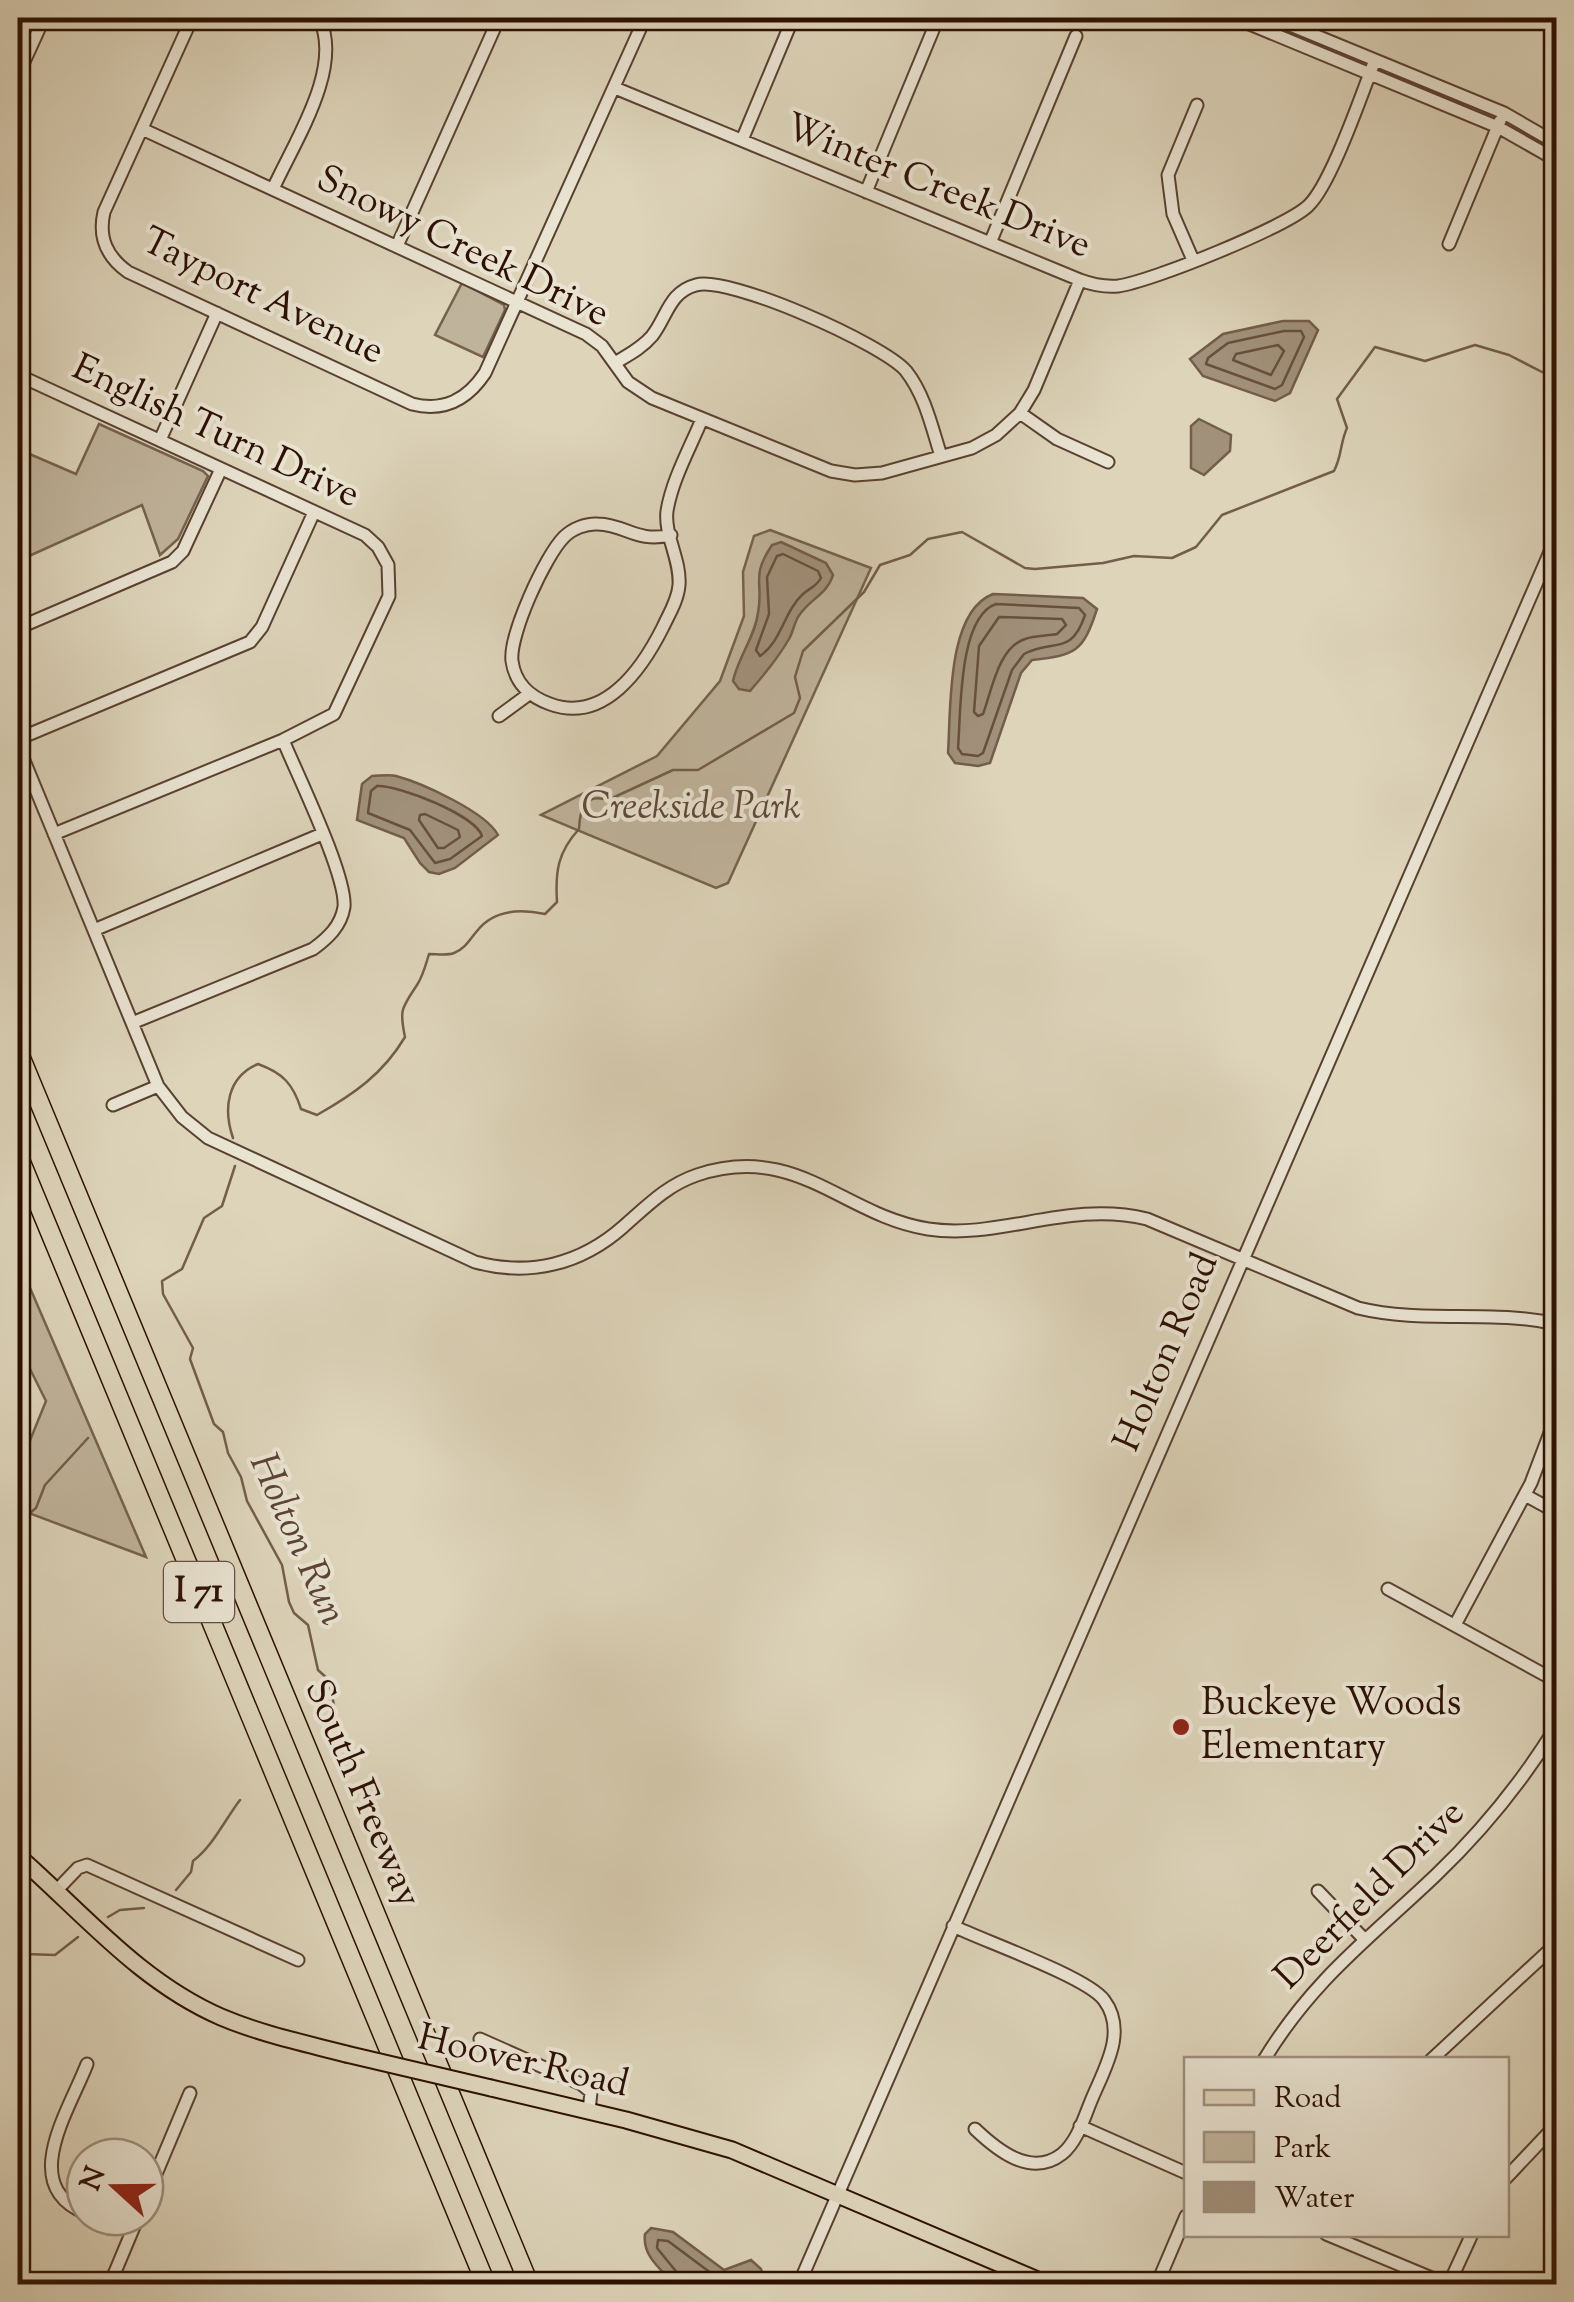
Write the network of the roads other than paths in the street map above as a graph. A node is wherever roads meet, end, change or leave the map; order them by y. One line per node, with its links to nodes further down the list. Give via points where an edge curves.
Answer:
1 (44, 18): 13 (street)
2 (192, 18): 18 (street, Tayport Avenue)
3 (319, 18): 22 (street, via 328,53 324,77)
4 (499, 18): 26 (street)
5 (645, 18): 14 (street)
6 (793, 18): 19 (street)
7 (938, 18): 23 (street)
8 (1235, 18): 12 (street)
9 (1274, 18): 11 (street)
10 (1076, 36): 24 (street)
11 (1374, 60): 12 (street, Winter Creek Drive); 16 (street)
12 (1369, 74): 17 (street); 27 (street, Winter Creek Drive, via 1310,205)
13 (18, 75)
14 (616, 88): 19 (street, Winter Creek Drive); 29 (street)
15 (1197, 106): 27 (street, via 1168,175 1173,214)
16 (1504, 113): 17 (street); 20 (street)
17 (1498, 127): 21 (street); 25 (street)
18 (142, 129): 22 (street, Snowy Creek Drive); 30 (street, Tayport Avenue, via 104,212 102,237 128,272)
19 (742, 140): 23 (street, Winter Creek Drive)
20 (1556, 143)
21 (1556, 160)
22 (272, 188): 26 (street, Snowy Creek Drive)
23 (866, 192): 24 (street, Winter Creek Drive)
24 (990, 243): 28 (street, Winter Creek Drive)
25 (1449, 244)
26 (397, 246): 29 (street, Snowy Creek Drive)
27 (1192, 260): 28 (street, Winter Creek Drive, via 1126,284)
28 (1080, 280): 33 (street)
29 (518, 302): 30 (street, Tayport Avenue, via 486,374 445,406 412,404); 31 (street, Snowy Creek Drive, via 586,334)
30 (217, 313): 35 (street)
31 (615, 363): 34 (street, Snowy Creek Drive, via 652,398); 36 (street, via 653,335 680,293 698,284 729,286 860,339 898,364 924,404)
32 (18, 375): 35 (street, English Turn Drive)
33 (1020, 413): 36 (street, Snowy Creek Drive, via 996,435); 37 (street)
34 (702, 419): 36 (street, Snowy Creek Drive, via 842,474 882,473); 40 (street, via 670,499)
35 (160, 440): 38 (street, English Turn Drive)
36 (941, 456)
37 (1108, 462)
38 (221, 469): 39 (street, English Turn Drive); 42 (street, via 172,562)
39 (314, 512): 45 (street, English Turn Drive, via 378,547 388,565 389,596 338,709); 46 (street, via 250,642)
40 (671, 536): 43 (street, via 679,587 640,668 601,702 582,709 560,708); 43 (street, via 654,539 600,524 567,534 513,642 515,674)
41 (1556, 538): 55 (street, Holton Road)
42 (18, 628)
43 (529, 694): 44 (street)
44 (499, 716)
45 (283, 740): 47 (street, English Turn Drive); 48 (street)
46 (18, 742): 47 (street)
47 (54, 834): 49 (street)
48 (322, 834): 49 (street); 50 (street, via 344,894 330,936 313,949)
49 (94, 930): 50 (street)
50 (132, 1023): 52 (street)
51 (18, 1051): 91 (highway, South Freeway / I 71)
52 (158, 1086): 53 (street); 55 (street, via 208,1138 449,1252 495,1267 569,1262 679,1182 738,1168 786,1170 929,1229 1110,1212)
53 (114, 1105)
54 (18, 1155): 90 (highway, South Freeway / I 71)
55 (1242, 1259): 56 (street, via 1390,1316 1512,1316); 67 (street, Holton Road)
56 (1556, 1324)
57 (1556, 1417): 58 (street)
58 (1525, 1495): 59 (street); 61 (street)
59 (1556, 1512)
60 (1388, 1589): 61 (street)
61 (1454, 1625): 62 (street)
62 (1556, 1681)
63 (1556, 1727): 68 (street, Deerfield Drive, via 1472,1839)
64 (18, 1856): 65 (main road, Hoover Road)
65 (56, 1890): 70 (street, via 87,1865); 76 (main road, Hoover Road, bridge, via 127,1957 184,1998 248,2027)
66 (1318, 1891): 68 (street)
67 (952, 1926): 78 (street, via 1083,1983 1104,2001 1115,2040); 83 (street, Holton Road)
68 (1364, 1938): 72 (street, Deerfield Drive)
69 (1556, 1944): 73 (street)
70 (298, 1960)
71 (480, 2039): 76 (street, via 581,2084 590,2092)
72 (1266, 2057)
73 (1434, 2057)
74 (87, 2064): 84 (street, via 49,2169)
75 (190, 2093): 80 (street)
76 (589, 2111): 83 (main road, Hoover Road, via 732,2150)
77 (1556, 2125): 82 (street)
78 (1080, 2126): 79 (street, via 1062,2155 1042,2162 1021,2162); 81 (street)
79 (975, 2129)
80 (165, 2152)
81 (1184, 2172)
82 (1509, 2175)
83 (838, 2194): 92 (street, Holton Road); 93 (main road, Hoover Road)
84 (65, 2203)
85 (1184, 2221): 94 (street)
86 (129, 2237): 89 (street)
87 (1333, 2237): 95 (street)
88 (1471, 2237): 95 (street)
89 (110, 2284)
90 (486, 2284)
91 (530, 2284)
92 (799, 2284)
93 (1047, 2284)
94 (1157, 2284)
95 (1448, 2284)

